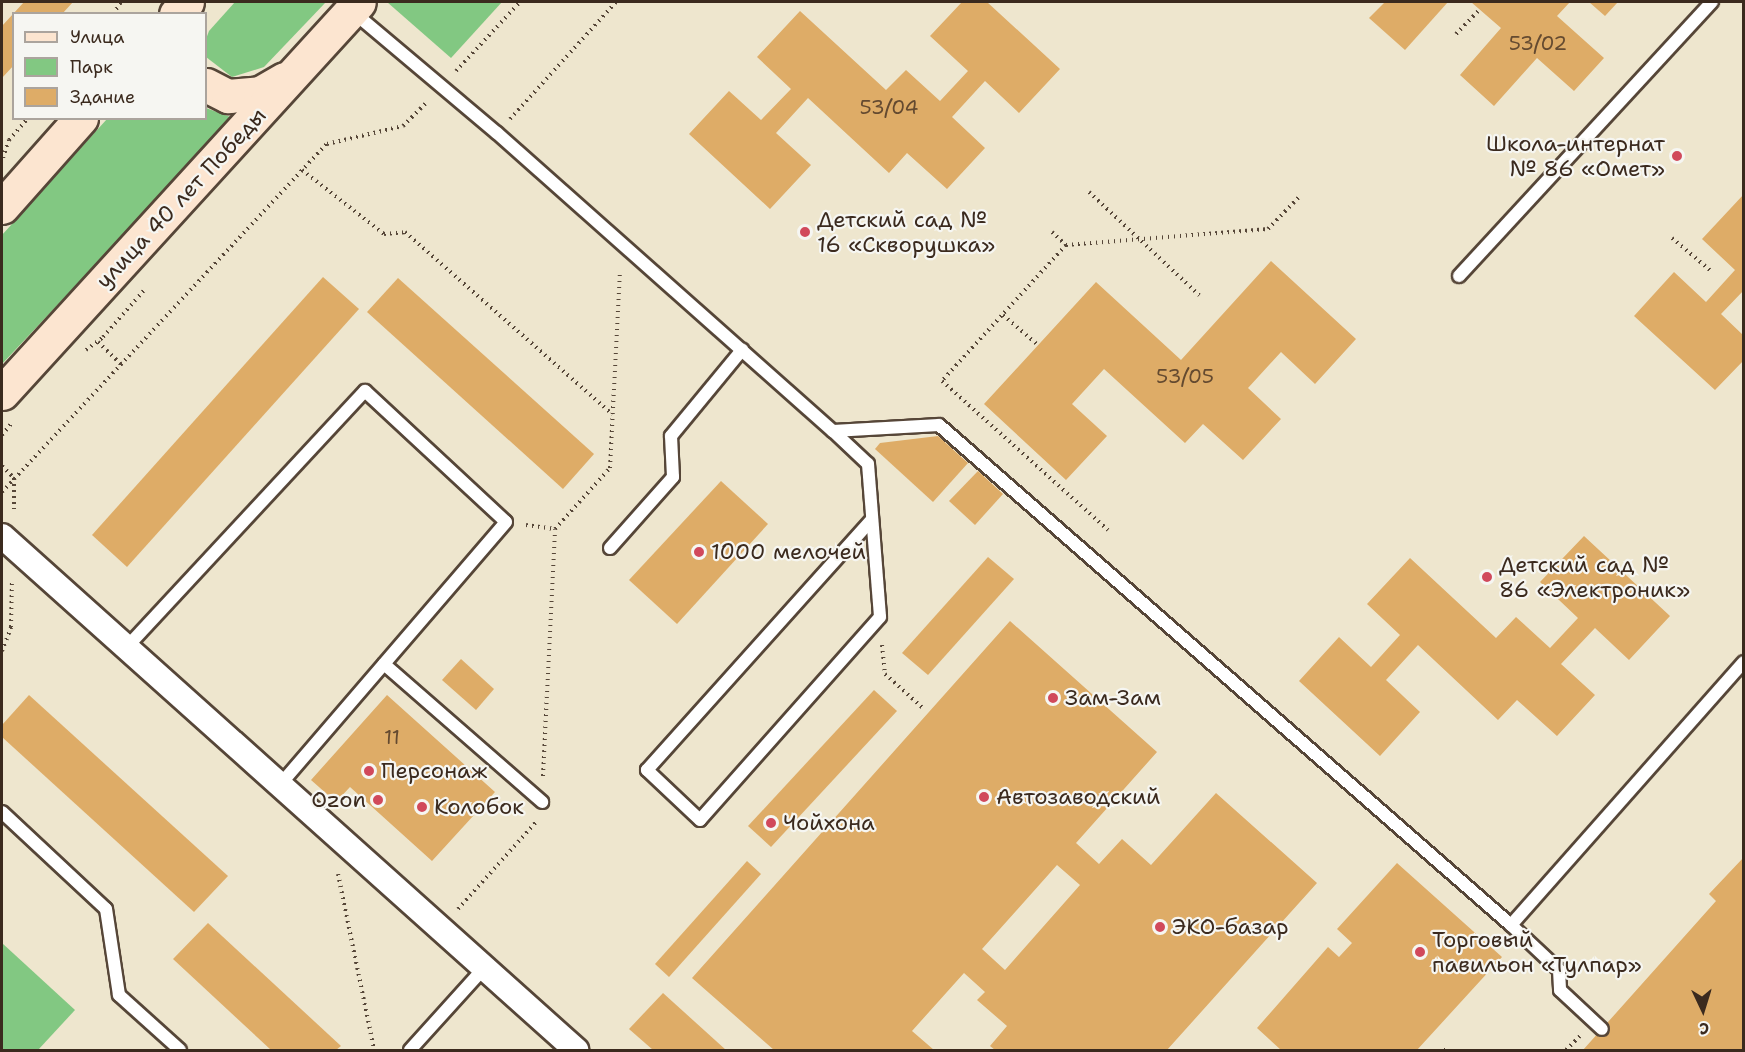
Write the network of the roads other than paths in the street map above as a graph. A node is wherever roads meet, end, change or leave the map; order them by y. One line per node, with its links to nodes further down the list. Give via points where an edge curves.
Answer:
1 (1712, 2): 7 (lane)
2 (355, 6): 3 (street, улица 40 лет Победы); 8 (lane)
3 (299, 70): 4 (street, via 260,93 228,96); 9 (street, улица 40 лет Победы)
4 (207, 86)
5 (79, 120): 6 (street)
6 (2, 207)
7 (1460, 276)
8 (742, 350): 10 (lane); 13 (lane, via 672,436 673,477)
9 (2, 393)
10 (833, 430): 11 (lane, via 868,464); 20 (lane, via 939,425 1148,598)
11 (872, 519): 11 (lane, via 880,617 700,820 647,770)
12 (7, 542): 14 (street)
13 (610, 548)
14 (126, 648): 16 (lane, via 365,391 506,522); 17 (street)
15 (1743, 662): 20 (lane)
16 (384, 664): 17 (lane); 18 (lane)
17 (280, 785): 21 (street)
18 (542, 802)
19 (2, 812): 23 (lane, via 106,909 119,995)
20 (1511, 925): 22 (lane, via 1559,970 1560,990)
21 (484, 968): 24 (lane); 25 (street)
22 (1602, 1029)
23 (180, 1050)
24 (410, 1050)
25 (576, 1050)

